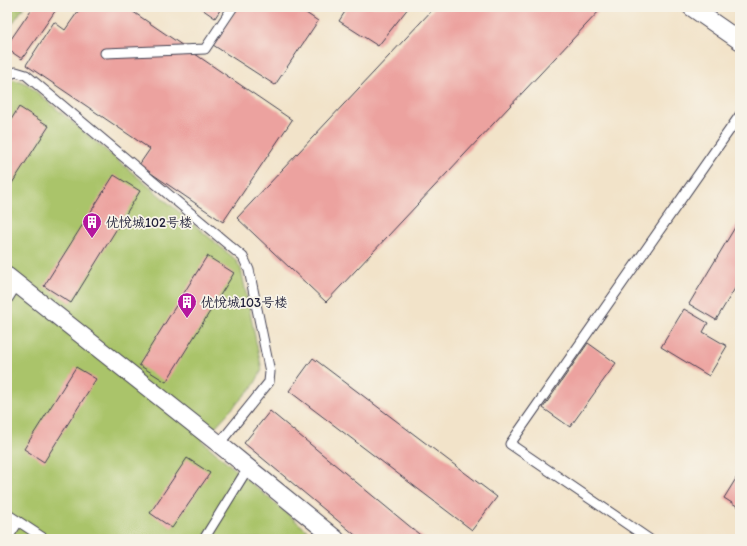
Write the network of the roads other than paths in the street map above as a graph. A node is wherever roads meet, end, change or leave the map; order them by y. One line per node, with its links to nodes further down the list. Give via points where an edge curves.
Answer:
1 (233, 7): 4 (lane, via 205,49)
2 (691, 7): 3 (street)
3 (740, 42)
4 (105, 53)
5 (7, 75): 9 (lane, via 16,72 26,75 243,257 249,270 270,372 269,382)
6 (740, 114): 17 (lane, via 510,444)
7 (12, 280): 8 (lane); 9 (street)
8 (7, 300)
9 (219, 444): 16 (street)
10 (243, 476): 15 (lane)
11 (7, 514): 12 (lane)
12 (18, 522): 13 (lane); 14 (lane)
13 (7, 539)
14 (46, 539)
15 (204, 539)
16 (336, 539)
17 (649, 539)

